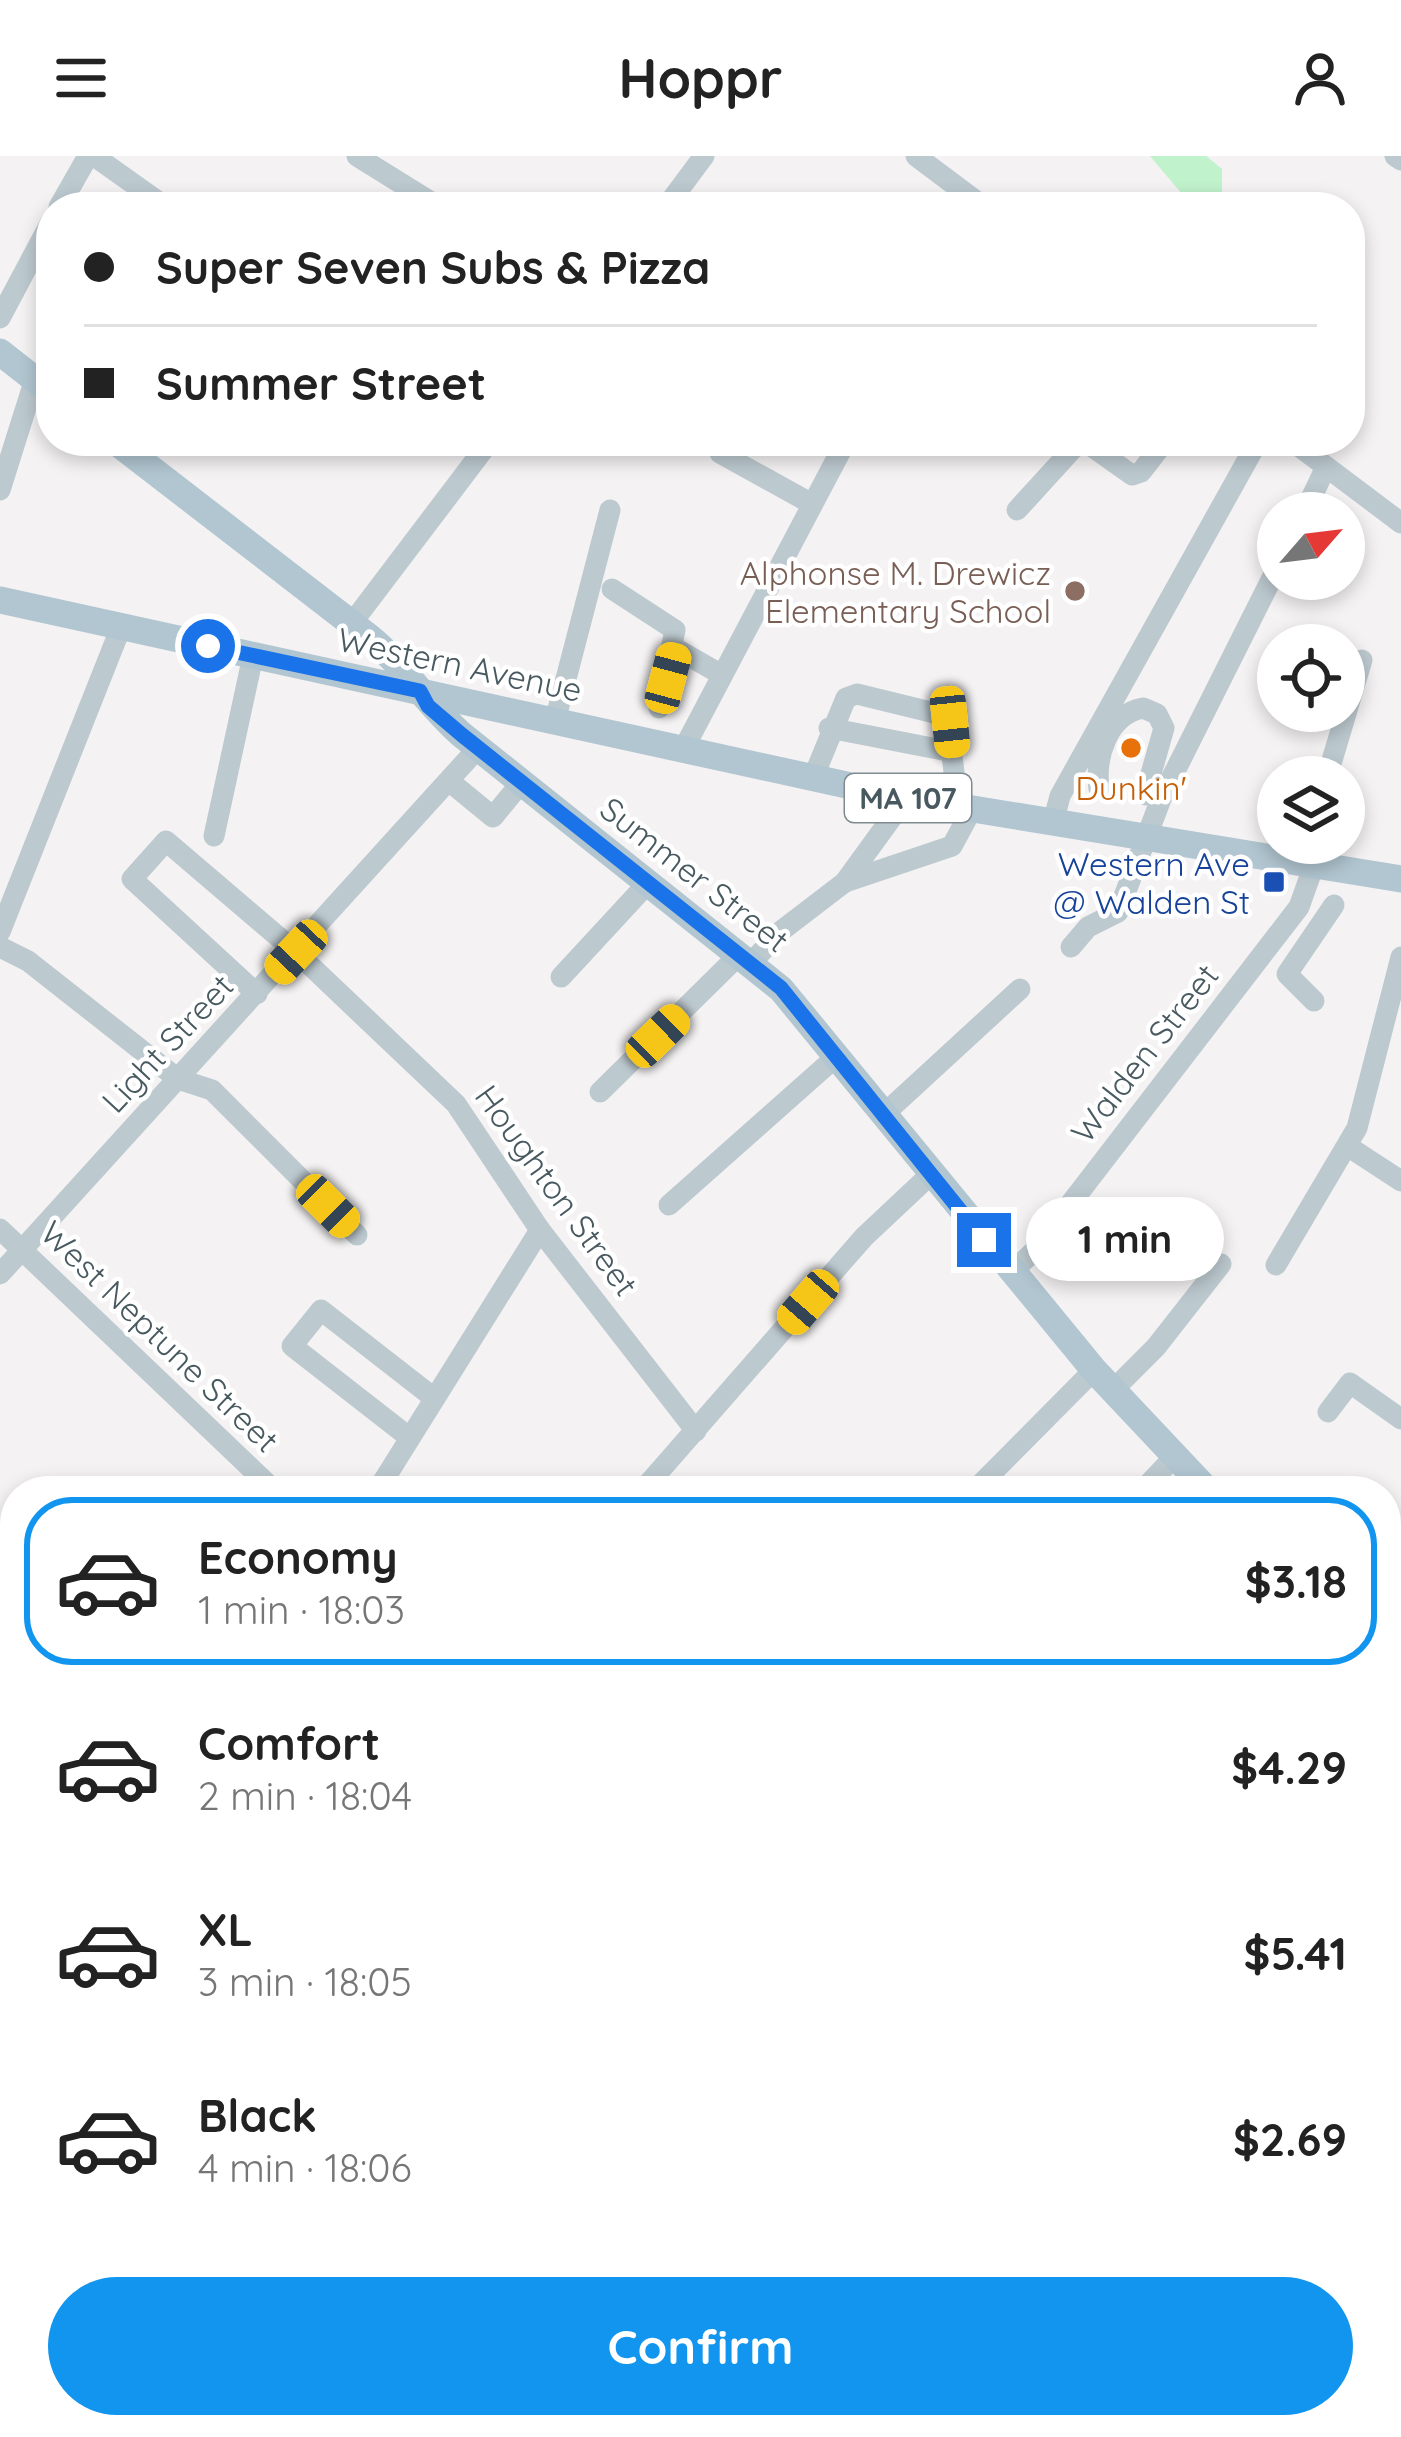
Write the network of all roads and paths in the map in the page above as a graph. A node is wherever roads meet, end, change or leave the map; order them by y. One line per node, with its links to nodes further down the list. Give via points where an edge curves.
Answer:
1 (91, 156): 5 (street); 6 (street)
2 (357, 156): 7 (street)
3 (704, 156): 8 (street)
4 (916, 156): 9 (street)
5 (68, 192)
6 (144, 192)
7 (415, 192)
8 (677, 192)
9 (964, 192)
10 (36, 251): 11 (street)
11 (0, 319)
12 (0, 352): 13 (main road)
13 (36, 380)
14 (36, 403): 25 (street)
15 (135, 456): 34 (main road, Summer Street)
16 (479, 456): 34 (street)
17 (725, 456): 27 (street)
18 (838, 456): 27 (street)
19 (1068, 456): 29 (street)
20 (1104, 456): 21 (street, via 1132,475)
21 (1154, 456)
22 (1250, 456): 53 (street, via 1060,796)
23 (1312, 456): 24 (street)
24 (1326, 467): 26 (street); 30 (street)
25 (0, 490)
26 (1314, 492)
27 (812, 504): 38 (street)
28 (610, 510): 41 (street)
29 (1016, 510)
30 (1401, 524)
31 (612, 589): 36 (street, via 669,622)
32 (0, 600): 35 (main road, Western Avenue / MA 107)
33 (1261, 600): 55 (street)
34 (352, 623): 39 (main road, Summer Street)
35 (121, 628): 37 (main road, Western Avenue / MA 107); 63 (street)
36 (675, 648): 38 (street); 40 (street)
37 (253, 656): 39 (main road, Western Avenue / MA 107); 54 (street)
38 (722, 675): 44 (street)
39 (420, 691): 41 (main road, Western Avenue / MA 107); 43 (main road, Summer Street)
40 (659, 708)
41 (555, 721): 44 (main road, Western Avenue / MA 107)
42 (829, 728): 45 (street); 45 (street, via 857,694 944,713); 46 (street)
43 (478, 748): 47 (street, Light Street); 48 (main road, Summer Street)
44 (682, 750): 46 (main road, Western Avenue / MA 107)
45 (953, 752): 52 (street)
46 (813, 778): 51 (main road, Western Avenue / MA 107)
47 (448, 781): 48 (street, via 493,817); 67 (street, Light Street)
48 (521, 783): 61 (main road, Summer Street)
49 (1099, 789): 50 (street, via 1097,762 1111,731 1143,708 1164,728)
50 (1145, 795)
51 (906, 798): 52 (main road, Western Avenue / MA 107); 60 (street)
52 (961, 808): 53 (main road, Western Avenue / MA 107); 60 (street, via 952,846)
53 (1053, 823): 55 (main road, Western Avenue / MA 107)
54 (214, 836)
55 (1147, 838): 56 (main road, Western Avenue / MA 107); 66 (street, via 1115,916 1088,927)
56 (1257, 851)
57 (1308, 864): 64 (street, Walden Street, via 1305,896)
58 (1338, 864): 59 (main road, Western Avenue / MA 107)
59 (1401, 879)
60 (845, 882): 70 (street)
61 (646, 884): 70 (main road, Summer Street); 71 (street)
62 (1334, 904): 68 (street)
63 (0, 932)
64 (1275, 938): 68 (street); 89 (street, Walden Street)
65 (0, 947): 76 (street)
66 (1071, 947)
67 (296, 952): 73 (street, Light Street); 73 (street, Houghton Street, via 166,841 132,879); 84 (street, Houghton Street, via 456,1105)
68 (1299, 957): 74 (street, via 1287,974)
69 (1401, 957): 79 (street)
70 (745, 959): 75 (main road, Summer Street, via 781,988); 77 (street)
71 (562, 977)
72 (1020, 988): 78 (street)
73 (257, 994): 76 (street, Light Street)
74 (1314, 1001)
75 (837, 1056): 78 (main road, Summer Street); 82 (street)
76 (178, 1079): 85 (street, via 212,1090); 86 (street, Light Street)
77 (600, 1092)
78 (883, 1115): 80 (main road, Summer Street)
79 (1349, 1147): 81 (street); 88 (street)
80 (930, 1175): 89 (main road, Summer Street); 95 (street, via 863,1238)
81 (1401, 1181)
82 (669, 1205)
83 (0, 1229): 86 (street, West Neptune Street)
84 (540, 1230): 92 (street); 95 (street, Houghton Street)
85 (357, 1235)
86 (22, 1250): 90 (street, Light Street); 98 (street, West Neptune Street)
87 (1221, 1264): 91 (street, via 1165,1336)
88 (1276, 1265)
89 (1011, 1273): 91 (main road, Summer Street)
90 (0, 1274)
91 (1103, 1381): 97 (main road, Summer Street); 101 (street)
92 (434, 1398): 96 (street); 96 (street, via 321,1310 292,1346)
93 (1328, 1412): 94 (street, via 1350,1383)
94 (1401, 1419)
95 (696, 1431): 100 (street)
96 (410, 1438): 99 (street)
97 (1174, 1457): 102 (street); 103 (main road, Summer Street)
98 (259, 1476)
99 (386, 1476)
100 (656, 1476)
101 (992, 1476)
102 (1156, 1476)
103 (1193, 1476)

